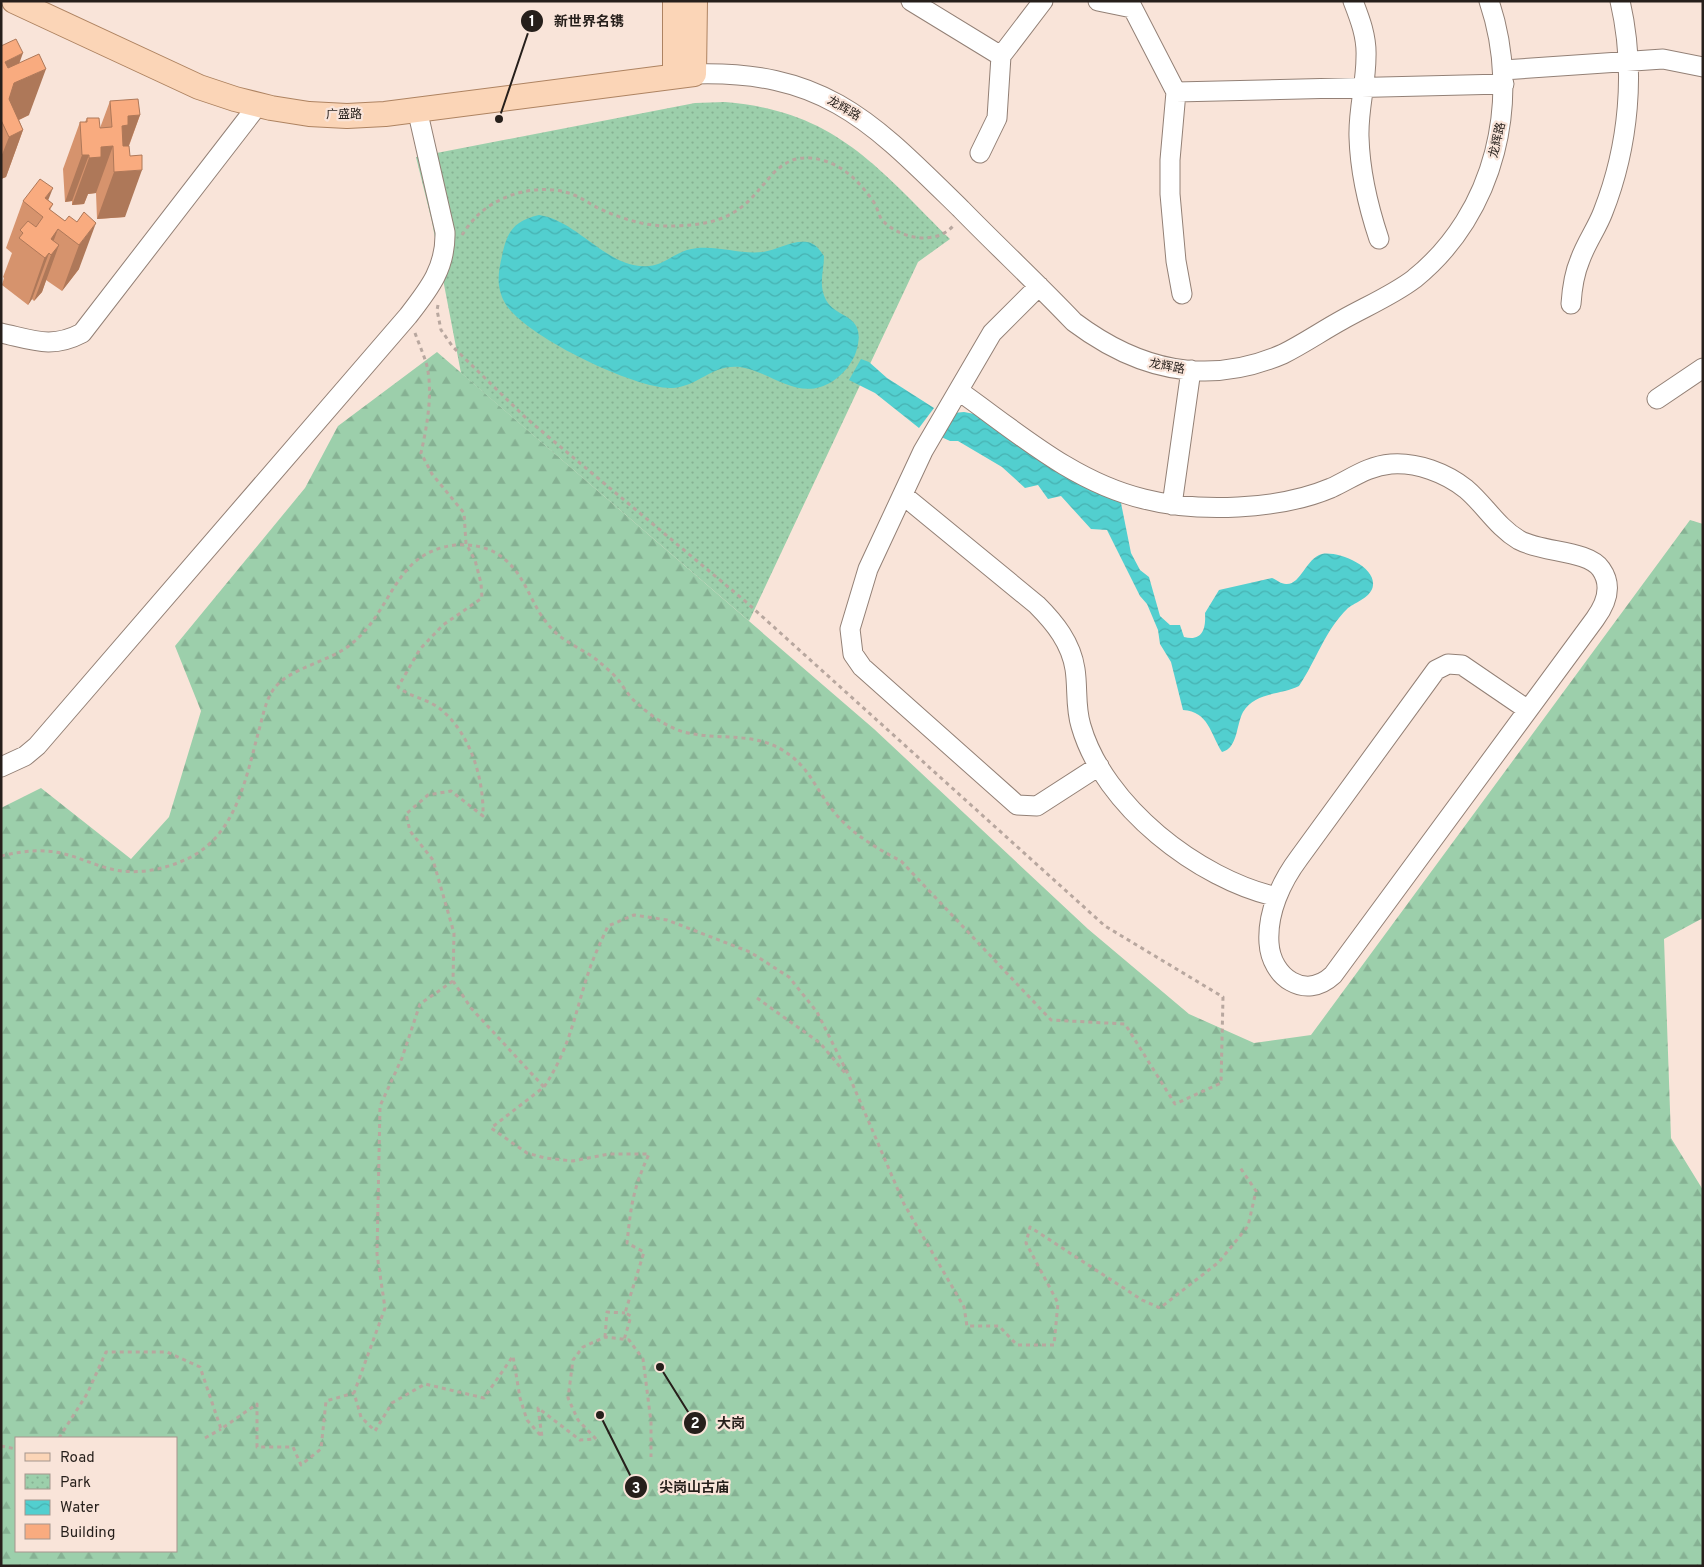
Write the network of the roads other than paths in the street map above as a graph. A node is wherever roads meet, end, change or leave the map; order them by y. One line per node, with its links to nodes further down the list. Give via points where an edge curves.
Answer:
1 (14, 1): 18 (main road, 广盛路, via 198,87)
2 (675, 1): 14 (main road)
3 (695, 1): 14 (main road)
4 (911, 1): 11 (street)
5 (1042, 1): 11 (street)
6 (1098, 1): 10 (street)
7 (1353, 1): 16 (street, via 1363,26 1366,57)
8 (1489, 1): 15 (street, 龙辉路, via 1496,22)
9 (1620, 1): 12 (street)
10 (1130, 5): 17 (street)
11 (1001, 56): 20 (street, via 998,118)
12 (1628, 63): 13 (street, via 1663,59); 15 (street); 24 (street, via 1626,116 1620,153 1603,211 1580,259)
13 (1703, 67)
14 (685, 75): 19 (main road, 广盛路); 22 (street, 龙辉路, via 725,73 786,82 844,106 894,143)
15 (1504, 77): 16 (street); 27 (street, 龙辉路, via 1497,148 1480,192 1456,234 1413,280 1283,353 1253,364 1222,370)
16 (1362, 87): 17 (street); 21 (street, via 1361,164 1364,189)
17 (1176, 92): 23 (street, via 1170,194)
18 (258, 105): 19 (main road, 广盛路, via 309,114 347,116); 25 (street, via 82,333 66,341 49,344)
19 (417, 110): 34 (street, via 444,226 446,248 438,277 408,316 37,746 25,756)
20 (980, 153)
21 (1379, 239)
22 (1039, 286): 27 (street, 龙辉路, via 1074,322 1100,341 1128,356 1158,366); 28 (street, via 992,333)
23 (1182, 294)
24 (1571, 304)
25 (1, 333)
26 (1703, 368): 29 (street)
27 (1190, 370): 31 (street)
28 (959, 391): 30 (street); 31 (street, via 1090,480 1116,491)
29 (1657, 399)
30 (902, 496): 33 (street, via 1055,623 1075,668 1080,724); 33 (street, via 868,569 850,629 850,646 857,661 1017,805 1037,806)
31 (1172, 505): 32 (street, via 1226,508 1293,500 1330,488 1365,469 1391,464 1418,466 1444,475 1466,489 1498,524 1519,540 1544,550 1587,557 1601,569 1608,586 1605,604)
32 (1528, 710): 35 (street, via 1462,665 1448,664 1436,670 1290,870); 35 (street, via 1325,983 1304,987 1284,976 1276,966 1269,943)
33 (1099, 766): 35 (street, via 1129,805 1182,853 1230,882)
34 (1, 767)
35 (1277, 898)

